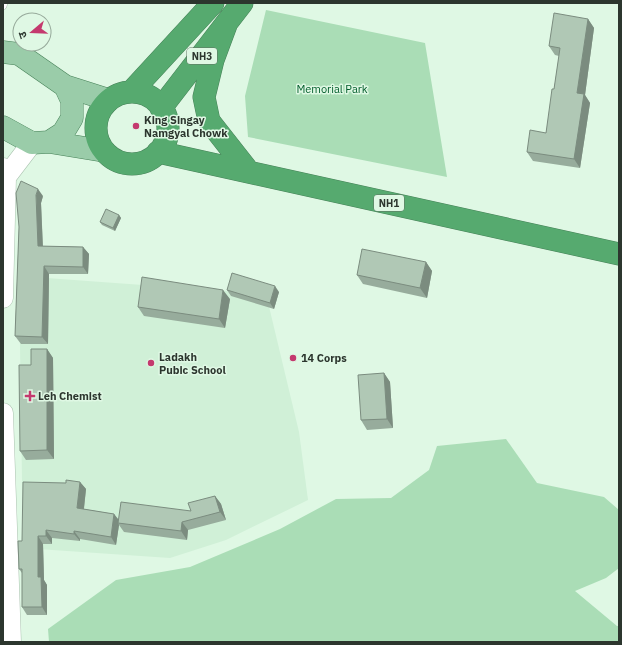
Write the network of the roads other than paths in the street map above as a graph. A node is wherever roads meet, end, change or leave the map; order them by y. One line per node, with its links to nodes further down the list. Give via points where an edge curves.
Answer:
1 (4, 3): 4 (lane)
2 (213, 3): 8 (highway, NH3)
3 (242, 3): 5 (highway, NH3)
4 (3, 6)
5 (226, 25): 10 (highway, NH3); 16 (highway, via 213,60 204,97 209,122)
6 (3, 52): 7 (main road, via 19,54)
7 (65, 86): 9 (main road); 12 (main road, via 72,101 72,118 63,133)
8 (131, 92): 9 (highway, via 119,94); 10 (highway, via 148,96)
9 (109, 100): 13 (highway, via 97,119 98,141)
10 (161, 108): 14 (highway, via 166,119 167,131 165,142)
11 (3, 127): 12 (main road)
12 (40, 143): 13 (main road); 15 (street)
13 (104, 151): 14 (highway, via 113,159 137,164)
14 (158, 152): 16 (highway, NH1)
15 (5, 172): 18 (street)
16 (249, 172): 17 (highway, NH1)
17 (619, 254)
18 (3, 298)
19 (3, 413): 20 (street)
20 (11, 642)

